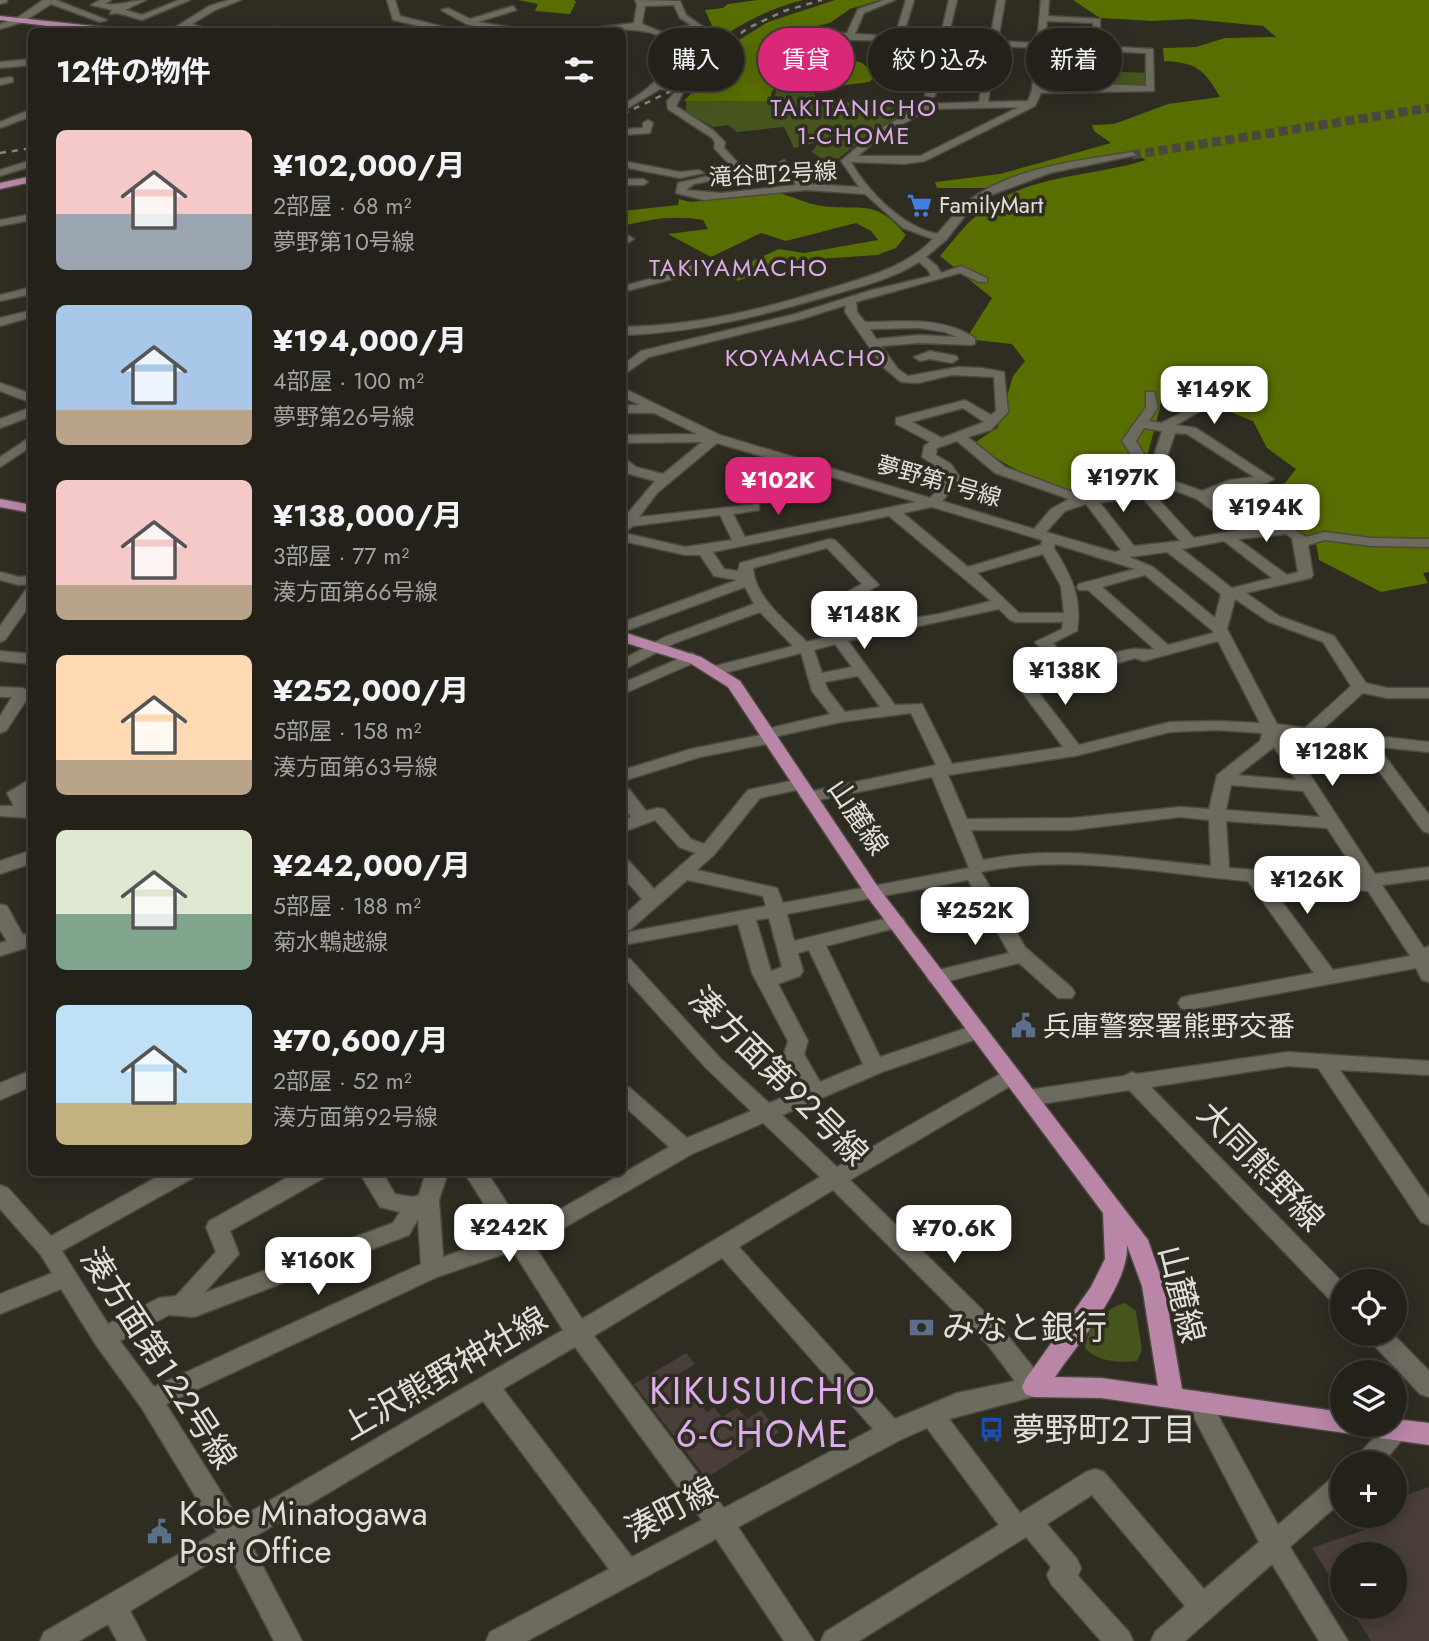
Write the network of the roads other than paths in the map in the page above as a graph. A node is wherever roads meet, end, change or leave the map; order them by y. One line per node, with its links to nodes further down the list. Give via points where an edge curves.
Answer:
1 (50, 0): 14 (street, via 100,19); 19 (street)
2 (107, 0): 14 (street, via 95,5)
3 (142, 0): 14 (street)
4 (186, 0): 14 (street, via 142,18)
5 (237, 0): 25 (street, via 212,8)
6 (391, 0): 26 (street, via 396,18)
7 (891, 0): 30 (street, via 861,11)
8 (910, 0): 31 (street)
9 (953, 0): 32 (street)
10 (1001, 0): 33 (street)
11 (1045, 0): 17 (street)
12 (640, 2): 21 (street); 29 (street, via 677,3 683,16 698,26)
13 (513, 8): 20 (street)
14 (119, 9)
15 (445, 10): 20 (street)
16 (0, 18): 19 (main road)
17 (1043, 18): 34 (street); 35 (street, via 1097,21)
18 (514, 19): 28 (street)
19 (20, 20): 22 (street); 24 (main road)
20 (469, 22): 27 (street)
21 (638, 25): 23 (street); 36 (street)
22 (0, 27)
23 (597, 27)
24 (87, 28)
25 (181, 28)
26 (442, 28)
27 (494, 28)
28 (529, 28)
29 (690, 28)
30 (854, 28)
31 (902, 28)
32 (947, 28)
33 (996, 28)
34 (1042, 28)
35 (1096, 28)
36 (648, 29)
37 (1122, 49): 40 (street, via 1150,51 1151,89)
38 (28, 62): 39 (street)
39 (0, 65)
40 (1122, 88)
41 (655, 91): 49 (street)
42 (681, 91): 59 (street, 滝谷町２号線, via 671,107 713,132)
43 (931, 91): 48 (street)
44 (985, 91): 47 (street)
45 (1037, 91): 46 (street)
46 (1032, 104): 47 (street); 55 (street, via 922,159)
47 (983, 105): 48 (street)
48 (929, 106): 55 (street, via 879,133)
49 (626, 107)
50 (28, 114): 52 (street)
51 (648, 123): 53 (street, via 647,131)
52 (0, 125)
53 (626, 132)
54 (1132, 155): 69 (street, via 1005,186 972,204)
55 (849, 158): 66 (street, via 846,161 852,174)
56 (784, 163): 65 (street)
57 (28, 164): 60 (street)
58 (626, 165): 59 (street, via 680,175)
59 (736, 170): 65 (street, 滝谷町２号線, via 691,180 681,185 680,191 698,197)
60 (0, 173)
61 (28, 180): 64 (main road)
62 (626, 182): 63 (street)
63 (642, 182)
64 (0, 186)
65 (803, 187): 66 (street, 滝谷町２号線)
66 (867, 191): 69 (street, via 915,230)
67 (28, 217): 68 (street)
68 (0, 223)
69 (942, 238): 70 (street)
70 (919, 257): 72 (street); 84 (street, via 869,280 730,321)
71 (703, 262): 74 (street, via 676,275)
72 (937, 278): 73 (street, via 961,269); 77 (street)
73 (983, 280)
74 (626, 288)
75 (28, 291): 76 (street)
76 (0, 298)
77 (849, 301): 82 (street, via 851,312); 89 (street, via 645,354)
78 (28, 308): 79 (street); 81 (street)
79 (0, 312)
80 (954, 320): 83 (street, via 918,315)
81 (0, 322)
82 (863, 326): 83 (street); 86 (street)
83 (909, 326): 85 (street, via 935,327 971,341)
84 (626, 331)
85 (958, 342): 86 (street, via 919,339); 88 (street)
86 (874, 344): 90 (street, via 905,380)
87 (920, 357): 88 (street)
88 (952, 359): 90 (street)
89 (626, 369)
90 (985, 370): 99 (street, via 1000,375 1002,412)
91 (0, 387): 95 (street)
92 (626, 394): 97 (street)
93 (1150, 395): 101 (street, via 1152,407)
94 (1168, 397): 102 (street, via 1194,412)
95 (28, 398)
96 (626, 409): 97 (street)
97 (656, 409): 105 (street)
98 (28, 413): 100 (street)
99 (993, 422): 103 (street); 107 (street, via 965,404 901,421)
100 (0, 424)
101 (1142, 424): 102 (street); 110 (street, via 1129,440)
102 (1167, 427): 110 (street); 113 (street, via 1191,431 1267,479 1235,483)
103 (960, 437): 107 (street); 114 (street, via 1000,470)
104 (626, 439): 105 (street, 夢野第１号線)
105 (715, 439): 111 (street); 116 (street, 夢野第１号線)
106 (28, 443): 108 (street)
107 (942, 443): 116 (street, via 931,446 929,457 946,467 951,484)
108 (0, 463)
109 (626, 464): 111 (street, via 631,470)
110 (1151, 475): 112 (street); 113 (street)
111 (665, 479): 121 (street)
112 (1144, 491): 114 (street); 128 (street)
113 (1202, 496): 122 (street)
114 (1085, 500): 125 (street, via 1056,512); 132 (street)
115 (0, 503): 117 (main road)
116 (932, 503): 120 (street); 125 (street, 夢野第１号線)
117 (28, 508)
118 (754, 508): 119 (street)
119 (725, 511): 121 (street); 127 (street)
120 (892, 511): 127 (street); 134 (street)
121 (626, 525)
122 (1251, 532): 123 (street); 126 (street, via 1289,530)
123 (1226, 536): 128 (street); 138 (street)
124 (626, 538): 131 (street, via 685,551)
125 (1045, 539): 132 (street, 夢野第１号線); 134 (street); 140 (street)
126 (1300, 539): 129 (street, via 1325,536); 138 (street, via 1306,575)
127 (741, 542): 131 (street)
128 (1190, 543): 130 (street)
129 (1429, 543)
130 (1170, 547): 132 (street); 141 (street)
131 (704, 550): 136 (street, via 719,573)
132 (1123, 554): 133 (street, 夢野第１号線)
133 (1148, 570): 139 (street); 148 (street, 夢野第１号線)
134 (966, 572): 143 (street)
135 (0, 576): 137 (street)
136 (747, 579): 144 (street); 146 (street); 147 (street, via 745,566 830,542 872,585 854,592)
137 (28, 580)
138 (1285, 581): 141 (street)
139 (1091, 585): 140 (street); 154 (street)
140 (1072, 590): 145 (street)
141 (1231, 593): 148 (street); 163 (street, via 1275,619 1329,639)
142 (28, 597): 149 (street)
143 (1003, 603): 145 (street, via 1015,617); 147 (street)
144 (763, 606): 152 (street); 153 (street)
145 (1072, 618): 159 (street, via 1069,631 1042,642)
146 (626, 626)
147 (885, 627): 151 (street)
148 (1219, 632): 154 (street); 170 (street)
149 (0, 637)
150 (626, 638): 152 (main road, 山麓線)
151 (838, 638): 153 (street); 161 (street)
152 (660, 647): 156 (main road, 山麓線); 158 (street)
153 (803, 649): 160 (street); 162 (street)
154 (1166, 650): 159 (street, via 1144,656 1135,653 1085,668)
155 (0, 656): 157 (street)
156 (692, 658): 160 (main road, 山麓線); 164 (street)
157 (28, 659)
158 (626, 664)
159 (1066, 667): 175 (street, via 1032,682 1030,692)
160 (717, 670): 172 (main road, 山麓線, via 734,684)
161 (862, 670): 162 (street); 167 (street)
162 (817, 679): 168 (street)
163 (1360, 687): 166 (street, via 1387,693); 171 (street)
164 (626, 688)
165 (0, 692): 169 (street, via 23,694)
166 (1429, 692)
167 (891, 710): 168 (street); 176 (street, via 916,707)
168 (841, 717): 172 (street)
169 (0, 728)
170 (1271, 728): 171 (street); 175 (street, via 1184,726 1133,734); 178 (street, via 1268,743); 180 (street)
171 (1310, 733): 173 (street)
172 (770, 736): 177 (street); 181 (main road, 山麓線)
173 (1366, 742): 174 (street); 190 (street)
174 (1429, 747)
175 (1074, 751): 176 (street)
176 (942, 770): 181 (street); 189 (street)
177 (626, 775)
178 (1223, 779): 180 (street); 185 (street)
179 (28, 786): 184 (street, via 16,793)
180 (1308, 786): 187 (street)
181 (804, 790): 191 (street, via 754,794); 201 (main road, 山麓線)
182 (626, 797): 186 (street)
183 (0, 811): 184 (street)
184 (28, 813)
185 (1217, 813): 187 (street); 189 (street, via 1180,812 1073,824); 197 (street)
186 (642, 819): 188 (street); 191 (street, via 657,813 685,843)
187 (1331, 823): 200 (street)
188 (626, 825)
189 (960, 825): 195 (street)
190 (1429, 827)
191 (708, 851): 196 (street)
192 (28, 858): 193 (street)
193 (0, 868)
194 (626, 868): 202 (street)
195 (975, 870): 197 (street, via 1005,861 1060,857); 201 (street); 214 (street, via 996,919)
196 (684, 873): 202 (street); 203 (street, via 771,892)
197 (1220, 873): 199 (street)
198 (1429, 873): 200 (street)
199 (1254, 876): 200 (street); 218 (street)
200 (1370, 884): 213 (street)
201 (872, 891): 203 (street); 206 (main road, 山麓線)
202 (653, 900): 207 (street)
203 (776, 909): 205 (street); 211 (street)
204 (0, 910): 209 (street, via 10,932)
205 (745, 915): 208 (street); 219 (street)
206 (896, 922): 210 (street); 217 (main road, 山麓線)
207 (626, 923)
208 (626, 938)
209 (25, 941): 212 (street)
210 (816, 943): 211 (street); 224 (street)
211 (788, 949): 219 (street, via 793,971)
212 (0, 950)
213 (1424, 955): 216 (street); 218 (street, via 1414,962)
214 (1022, 956): 217 (street); 220 (street)
215 (626, 967): 233 (street, 湊方面第９２号線, via 712,1063)
216 (1429, 975)
217 (937, 977): 222 (main road, 山麓線)
218 (1328, 978): 221 (street)
219 (767, 982): 230 (street, via 797,1041 794,1054)
220 (1065, 993)
221 (1188, 1003)
222 (978, 1031): 224 (street); 226 (main road, 山麓線)
223 (1324, 1062): 225 (street); 228 (street, via 1287,1059); 246 (street)
224 (875, 1067): 230 (street)
225 (1429, 1068)
226 (1012, 1076): 232 (main road, 山麓線); 242 (street, 上沢熊野神社線)
227 (28, 1079): 229 (street)
228 (1132, 1080): 232 (street); 252 (street, 大同熊野線)
229 (0, 1092)
230 (815, 1092): 233 (street)
231 (626, 1097): 234 (street)
232 (1028, 1098): 245 (main road, 山麓線)
233 (765, 1112): 234 (street); 242 (street, 湊方面第９２号線)
234 (684, 1148): 235 (street)
235 (626, 1174)
236 (178, 1176): 249 (street)
237 (309, 1176): 254 (street, via 217,1227 228,1254)
238 (372, 1176): 244 (street, via 387,1201)
239 (435, 1176): 244 (street)
240 (478, 1176): 247 (street)
241 (616, 1178): 247 (street)
242 (835, 1178): 248 (street, 上沢熊野神社線); 259 (street, 湊方面第９２号線, via 996,1338)
243 (0, 1195): 249 (street, 湊方面第１２２号線)
244 (422, 1203): 250 (street); 254 (street, via 401,1229 194,1307)
245 (1114, 1211): 259 (main road, 山麓線, via 1116,1259 1100,1293); 261 (main road, 山麓線, via 1140,1246 1153,1286)
246 (1429, 1216)
247 (520, 1240): 250 (street); 255 (street)
248 (724, 1245): 255 (street, 上沢熊野神社線); 267 (street)
249 (47, 1248): 251 (street, 湊方面第１２２号線)
250 (433, 1269): 262 (street)
251 (65, 1278): 253 (street); 256 (street, 湊方面第１２２号線)
252 (1330, 1285)
253 (0, 1304)
254 (182, 1306): 256 (street, via 167,1305)
255 (578, 1333): 258 (street, 上沢熊野神社線); 272 (street)
256 (104, 1338): 262 (street, 湊方面第１２２号線)
257 (1390, 1346): 260 (street)
258 (487, 1387): 274 (street, 上沢熊野神社線); 276 (street)
259 (1034, 1387): 261 (main road, via 1101,1388); 264 (street, 湊町線)
260 (1429, 1387)
261 (1172, 1399): 263 (main road)
262 (150, 1400): 274 (street, 湊方面第１２２号線)
263 (1199, 1404): 265 (main road); 275 (street)
264 (932, 1415): 267 (street, 湊町線); 273 (street)
265 (1330, 1421)
266 (1407, 1431): 268 (main road)
267 (891, 1432): 272 (street, 湊町線)
268 (1429, 1434)
269 (1391, 1437): 270 (street)
270 (1378, 1451)
271 (1330, 1496): 275 (street)
272 (720, 1523): 276 (street, 湊町線); 283 (street)
273 (1023, 1525): 278 (street, via 1095,1480); 284 (street); 285 (street, via 1068,1568 1060,1575)
274 (233, 1535): 277 (street, 上沢熊野神社線); 281 (street, 湊方面第１２２号線)
275 (1275, 1546): 278 (street); 287 (street)
276 (627, 1572): 282 (street, 湊町線)
277 (113, 1606): 279 (street, 上沢熊野神社線); 280 (street)
278 (1203, 1608): 286 (street)
279 (54, 1641)
280 (132, 1641)
281 (288, 1641)
282 (500, 1641)
283 (800, 1641)
284 (835, 1641)
285 (1119, 1641)
286 (1165, 1641)
287 (1334, 1641)

